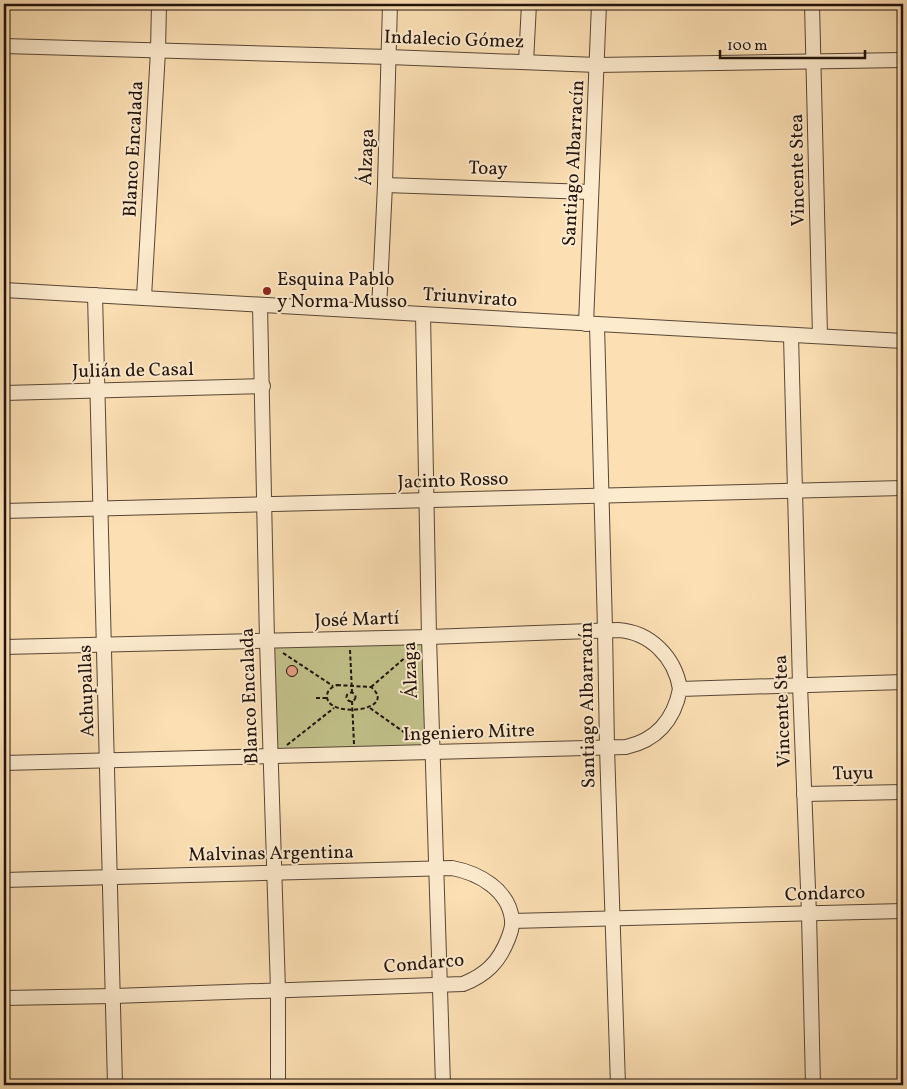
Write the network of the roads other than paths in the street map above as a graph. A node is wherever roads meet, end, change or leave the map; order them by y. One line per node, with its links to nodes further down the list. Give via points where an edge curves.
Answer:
1 (159, 4): 7 (street, Blanco Encalada)
2 (390, 4): 8 (street, Álzaga)
3 (529, 4): 11 (street)
4 (599, 4): 12 (street, Santiago Albarracín)
5 (812, 4): 10 (street, Vincente Stea)
6 (4, 46): 7 (street, Indalecio Gómez)
7 (158, 51): 8 (street, Indalecio Gómez); 17 (street, Blanco Encalada)
8 (388, 56): 11 (street, Indalecio Gómez); 13 (street, Álzaga)
9 (903, 60): 10 (street, Indalecio Gómez)
10 (814, 61): 12 (street, Indalecio Gómez); 23 (street, Vincente Stea)
11 (526, 62): 12 (street, Indalecio Gómez)
12 (597, 65): 14 (street, Santiago Albarracín)
13 (385, 185): 14 (street, Toay); 19 (street, Álzaga)
14 (590, 192): 21 (street, Santiago Albarracín)
15 (4, 290): 16 (street, Triunvirato)
16 (94, 295): 17 (street, Triunvirato); 26 (street, Achupallas)
17 (144, 297): 18 (street, Triunvirato)
18 (260, 305): 19 (street, Triunvirato); 25 (street, Blanco Encalada)
19 (379, 310): 20 (street, Triunvirato)
20 (423, 314): 21 (street, Triunvirato); 31 (street, Álzaga)
21 (591, 324): 22 (street, Triunvirato); 30 (street, Santiago Albarracín)
22 (791, 336): 23 (street, Triunvirato); 29 (street, Vincente Stea)
23 (820, 336): 24 (street, Triunvirato)
24 (903, 341)
25 (263, 386): 26 (street, Julián de Casal); 32 (street, Blanco Encalada)
26 (97, 390): 27 (street, Julián de Casal); 33 (street, Achupallas)
27 (4, 393)
28 (903, 488): 29 (street, Jacinto Rosso)
29 (795, 491): 30 (street, Jacinto Rosso); 41 (street, Vincente Stea)
30 (600, 495): 31 (street, Jacinto Rosso); 35 (street, Santiago Albarracín)
31 (427, 501): 32 (street, Jacinto Rosso); 36 (street, Álzaga)
32 (264, 505): 33 (street, Jacinto Rosso); 37 (street, Blanco Encalada)
33 (101, 508): 34 (street, Jacinto Rosso); 38 (street, Achupallas)
34 (4, 511)
35 (606, 630): 36 (street, José Martí); 42 (street, José Martí, via 627,631 659,648 676,671); 43 (street, Santiago Albarracín)
36 (429, 637): 37 (street, José Martí); 44 (street, Álzaga)
37 (267, 641): 38 (street, José Martí); 45 (street, Blanco Encalada)
38 (104, 644): 39 (street, José Martí); 46 (street, Achupallas)
39 (4, 647)
40 (903, 682): 41 (street)
41 (800, 685): 42 (street); 49 (street, Vincente Stea)
42 (680, 688): 43 (street, Ingeniero Mitre, via 672,713 655,735 638,744)
43 (607, 748): 44 (street, Ingeniero Mitre); 56 (street, Santiago Albarracín)
44 (433, 753): 45 (street, Ingeniero Mitre); 50 (street, Álzaga)
45 (270, 757): 46 (street, Ingeniero Mitre); 51 (street, Blanco Encalada)
46 (108, 760): 47 (street, Ingeniero Mitre); 52 (street, Achupallas)
47 (4, 763)
48 (903, 792): 49 (street, Tuyu)
49 (804, 794): 55 (street, Vincente Stea)
50 (436, 868): 51 (street, Malvinas Argentina); 57 (street, Malvinas Argentina, via 480,876 505,902); 58 (street, Álzaga)
51 (275, 874): 52 (street, Malvinas Argentina); 59 (street, Blanco Encalada)
52 (110, 876): 53 (street, Malvinas Argentina); 60 (street, Achupallas)
53 (4, 880)
54 (903, 911): 55 (street, Condarco)
55 (809, 914): 56 (street, Condarco); 66 (street, Vincente Stea)
56 (612, 919): 57 (street, Condarco); 65 (street, Santiago Albarracín)
57 (512, 921): 58 (street, Condarco, via 505,948 492,968 463,984)
58 (440, 986): 59 (street, Condarco); 64 (street, Álzaga)
59 (278, 990): 60 (street, Condarco); 63 (street, Blanco Encalada)
60 (114, 996): 61 (street, Condarco); 62 (street, Achupallas)
61 (4, 998)
62 (115, 1085)
63 (278, 1085)
64 (443, 1085)
65 (618, 1085)
66 (813, 1085)

